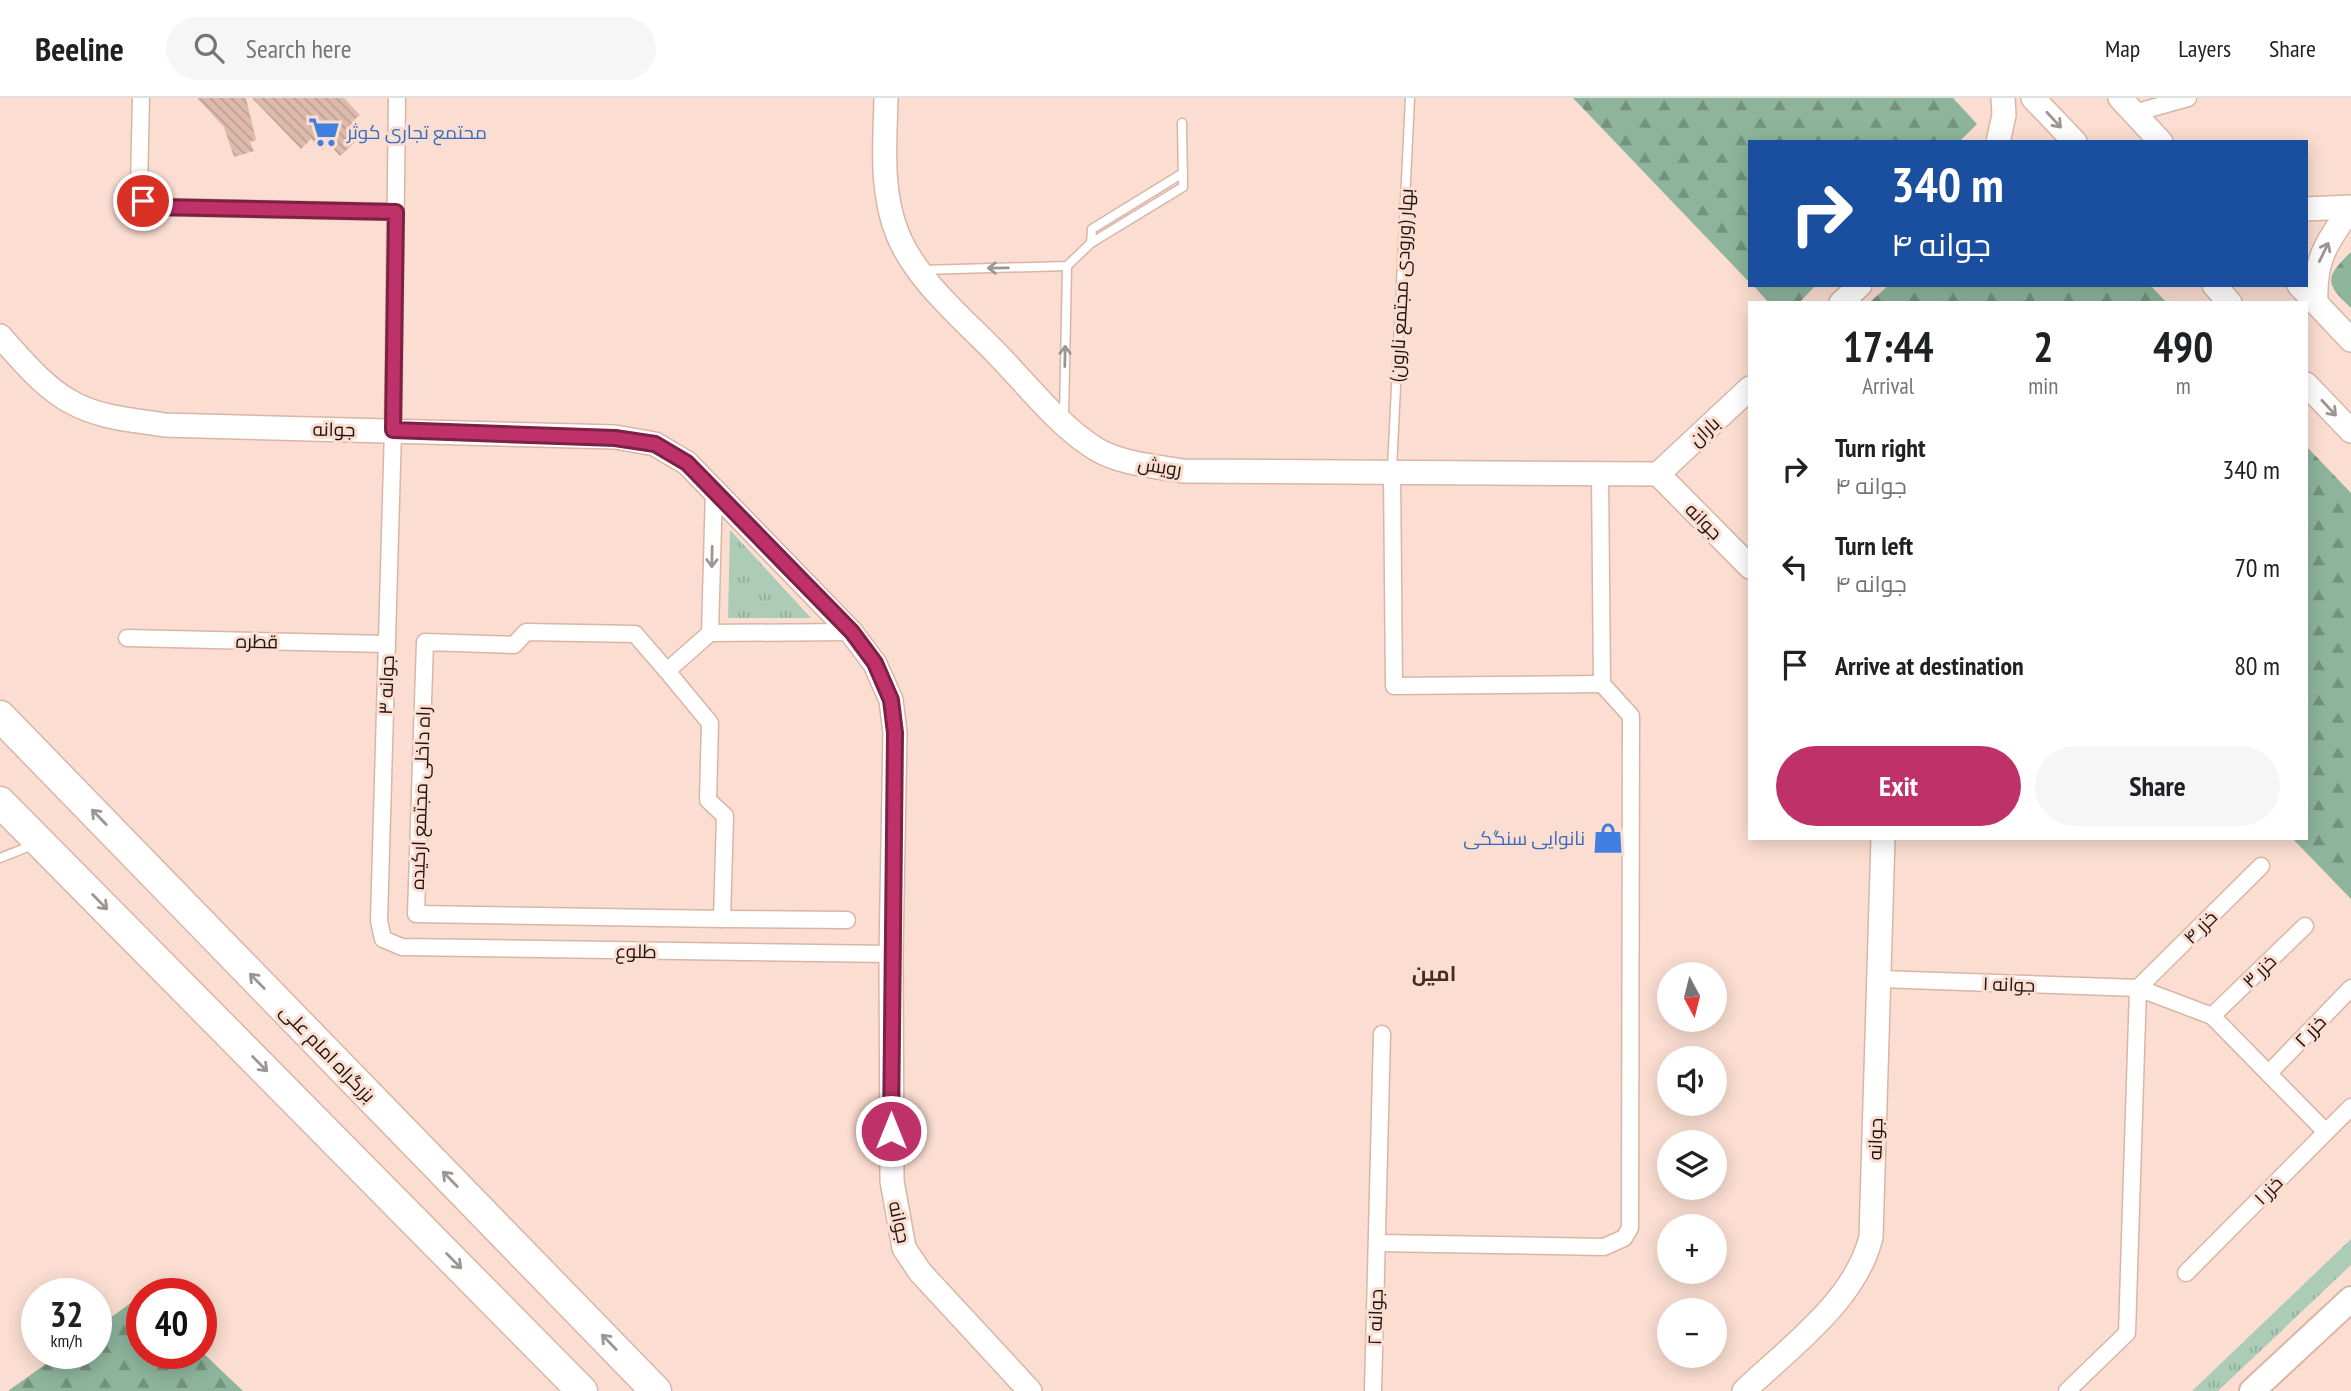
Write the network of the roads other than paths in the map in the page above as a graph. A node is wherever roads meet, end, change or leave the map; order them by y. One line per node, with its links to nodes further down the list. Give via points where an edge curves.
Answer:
1 (141, 98): 15 (street, via 139,187 143,201 156,207)
2 (397, 98): 15 (street, جوانه ۳)
3 (886, 98): 17 (street, رویش, via 888,200 898,235)
4 (1410, 98): 31 (lane, بهار (ورودی مجتمع نارون))
5 (2003, 98): 10 (street)
6 (2034, 98): 11 (street, one-way to 11)
7 (2188, 98): 8 (street)
8 (2127, 105): 12 (street)
9 (1182, 123): 16 (lane, via 1182,173 1092,229 1091,243)
10 (1998, 140)
11 (2073, 140)
12 (2159, 140)
13 (2351, 208): 14 (street); 23 (street, one-way to 13, via 2315,274 2322,253)
14 (2308, 209)
15 (396, 212): 29 (street, جوانه ۳)
16 (1067, 266): 17 (lane, one-way to 17); 28 (lane, one-way to 16)
17 (918, 270): 28 (street, رویش)
18 (1858, 287): 21 (street)
19 (2216, 287): 22 (street)
20 (2301, 287): 23 (street)
21 (1843, 301)
22 (2228, 301)
23 (2316, 302): 25 (street)
24 (0, 336): 29 (street, جوانه, via 41,380 73,404 113,418 164,425)
25 (2351, 340)
26 (2308, 386): 30 (street, one-way to 30)
27 (1748, 390): 33 (street, باران)
28 (1064, 424): 31 (street, رویش, via 1097,450 1134,463 1183,471)
29 (393, 430): 34 (street, جوانه, via 615,438 655,444 687,463); 39 (street, جوانه ۳)
30 (2351, 431)
31 (1392, 472): 32 (street, رویش); 41 (street, via 1394,686)
32 (1600, 474): 33 (street, رویش); 41 (street)
33 (1658, 474): 35 (street, جوانه)
34 (714, 488): 36 (street, جوانه); 37 (street, one-way to 37)
35 (1748, 565)
36 (852, 632): 37 (street); 52 (street, جوانه, via 875,663 891,700 895,733)
37 (710, 633): 40 (street)
38 (127, 638): 39 (street, قطره)
39 (387, 644): 51 (street, جوانه ۳, via 379,920)
40 (667, 671): 48 (street, راه داخلی مجتمع ارکیده, via 710,723 708,800 725,816); 48 (street, راه داخلی مجتمع ارکیده, via 635,634 526,632 514,645 425,642 416,914)
41 (1602, 684): 61 (street, via 1630,716 1630,1227 1625,1238 1604,1247)
42 (0, 716): 66 (highway, بزرگراه امام علی, one-way to 42)
43 (0, 802): 45 (highway)
44 (1883, 840): 53 (street, جوانه)
45 (41, 843): 46 (lane); 65 (highway, one-way to 65)
46 (0, 858)
47 (2261, 866): 54 (street, خزر ۴)
48 (722, 919): 49 (street, راه داخلی مجتمع ارکیده)
49 (847, 920)
50 (2305, 926): 56 (street, خزر ۳)
51 (383, 939): 52 (street, طلوع, via 401,947)
52 (891, 954): 67 (street, جوانه, via 892,1181 904,1248 920,1272)
53 (1880, 979): 54 (street, جوانه ۱); 69 (street, جوانه, via 1871,1237 1866,1256 1845,1293)
54 (2138, 988): 56 (street, جوانه ۱); 70 (street, via 2127,1333)
55 (2351, 988): 58 (street, خزر ۲)
56 (2212, 1016): 58 (street)
57 (1382, 1034): 61 (street, جوانه ۲)
58 (2269, 1073): 60 (street)
59 (2351, 1107): 60 (street, خزر ۱)
60 (2326, 1132): 62 (street, خزر ۱)
61 (1378, 1243): 68 (street, جوانه ۲)
62 (2186, 1273)
63 (2351, 1299): 64 (main road)
64 (2328, 1322): 71 (main road); 72 (main road)
65 (582, 1391)
66 (656, 1391)
67 (1030, 1391)
68 (1373, 1391)
69 (1744, 1391)
70 (2067, 1391)
71 (2252, 1391)
72 (2275, 1391)

